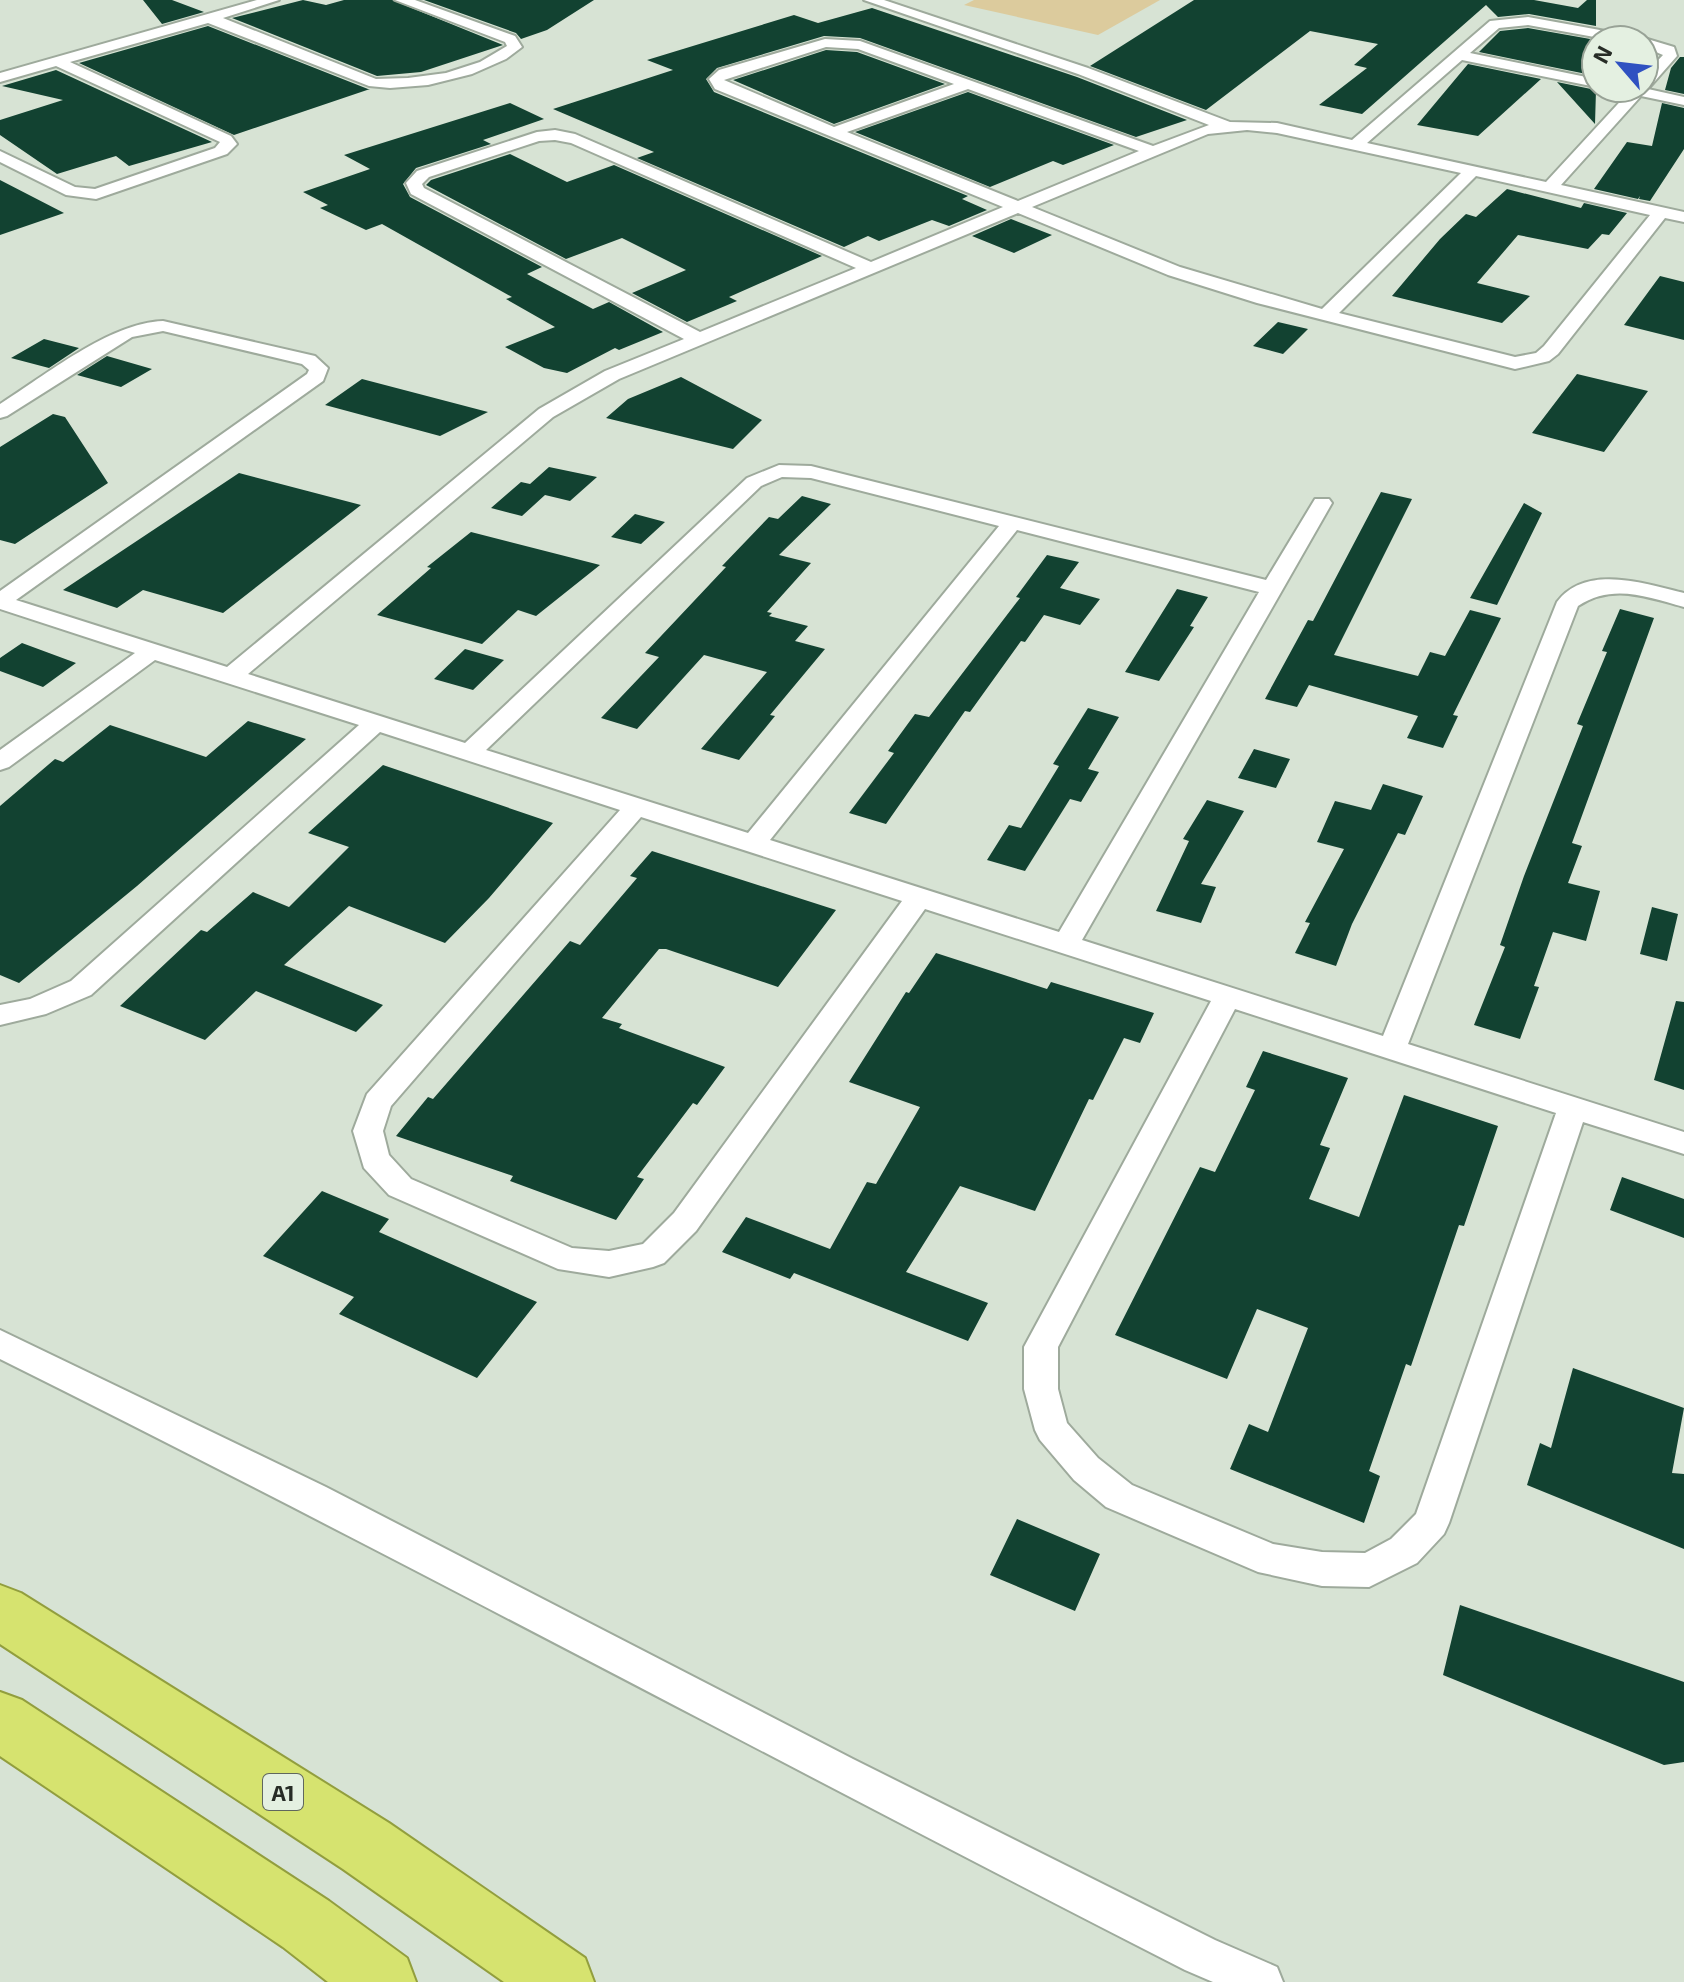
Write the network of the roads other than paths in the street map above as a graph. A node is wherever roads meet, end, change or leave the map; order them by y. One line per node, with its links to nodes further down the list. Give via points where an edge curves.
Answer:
1 (272, 0): 4 (street)
2 (402, 0): 4 (street, via 510,39 515,47 503,57 424,83 374,83)
3 (871, 0): 16 (street, via 1083,71)
4 (209, 18): 8 (street)
5 (1580, 30): 7 (street, via 1508,21 1495,24)
6 (1660, 47): 9 (street, via 1670,56)
7 (1460, 55): 11 (street); 18 (street)
8 (58, 62): 10 (street); 20 (street, via 229,144 96,194 72,192)
9 (1660, 65)
10 (0, 78)
11 (1580, 80)
12 (968, 84): 17 (street); 17 (street, via 839,42 716,79 720,86); 19 (street)
13 (1660, 94): 14 (street)
14 (1684, 101)
15 (1622, 104): 22 (street)
16 (1226, 126): 18 (street, via 1277,128); 19 (street)
17 (834, 132): 23 (street)
18 (1358, 143): 21 (street)
19 (1153, 151): 23 (street)
20 (0, 156)
21 (1473, 170): 22 (street); 27 (street)
22 (1551, 186): 24 (street)
23 (1017, 205): 26 (street); 27 (street, via 1174,271)
24 (1661, 212): 25 (street); 27 (street, via 1551,350 1529,362 1501,361)
25 (1684, 217)
26 (870, 268): 28 (street); 28 (street, via 575,139 555,135 423,174 414,183 417,191)
27 (1326, 315)
28 (699, 339): 36 (street, via 612,375 546,413)
29 (0, 412): 34 (street, via 143,327 163,326 308,360 319,368 316,377)
30 (1322, 503): 32 (street)
31 (1011, 524): 32 (street); 38 (street, via 811,472 765,475); 41 (street)
32 (1271, 588): 43 (street)
33 (1684, 600): 46 (street, via 1611,584 1586,588 1568,602)
34 (0, 601): 35 (street)
35 (152, 651): 36 (street); 39 (street)
36 (231, 676): 37 (street)
37 (376, 723): 38 (street); 45 (street, via 81,988)
38 (468, 753): 40 (street)
39 (0, 762)
40 (636, 807): 41 (street); 42 (street, via 377,1102 368,1131 375,1160 400,1187 569,1260 609,1264 653,1254 685,1222)
41 (753, 844): 42 (street)
42 (919, 897): 43 (street)
43 (1066, 944): 44 (street)
44 (1228, 996): 46 (street); 47 (street, via 1041,1347 1041,1389 1052,1430 1119,1496 1271,1560 1369,1570 1404,1551 1431,1523)
45 (0, 1015)
46 (1392, 1049): 47 (street)
47 (1573, 1108): 48 (street)
48 (1684, 1143)
49 (5, 1353): 54 (street, via 313,1498 839,1773)
50 (0, 1612): 53 (highway, A1, via 366,1846)
51 (0, 1721): 52 (highway, via 306,1924)
52 (383, 1982)
53 (561, 1982)
54 (1262, 1982)

